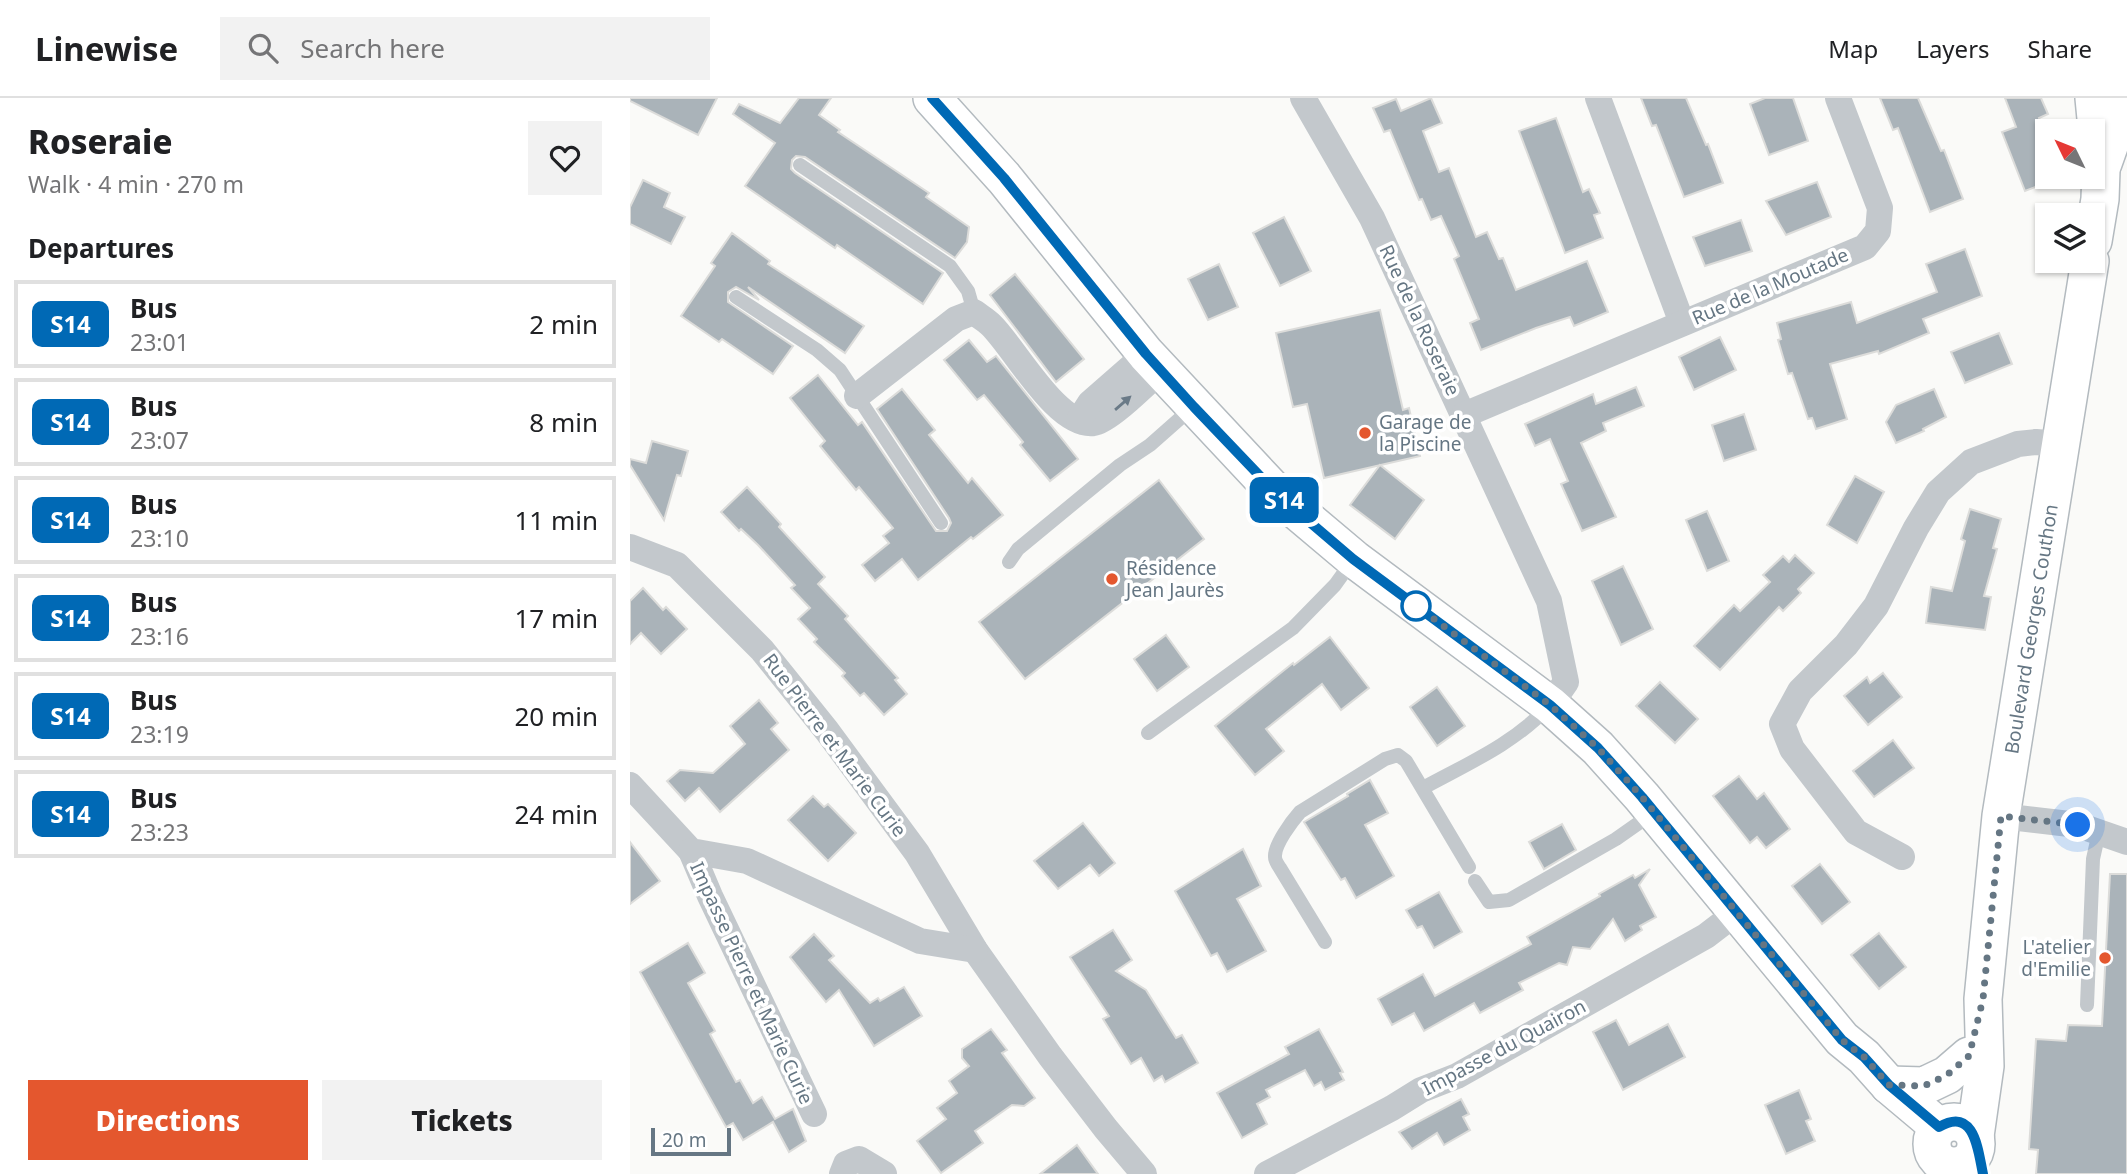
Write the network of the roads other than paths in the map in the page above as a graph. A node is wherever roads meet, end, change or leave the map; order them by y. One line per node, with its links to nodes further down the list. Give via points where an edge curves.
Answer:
1 (932, 98): 14 (main road, via 1004,178)
2 (1303, 98): 17 (street, Rue de la Roseraie, via 1372,218)
3 (1598, 98): 13 (street, Rue de la Moutade)
4 (1838, 98): 13 (street, Rue de la Moutade, via 1880,208 1878,231 1865,247)
5 (2094, 98): 7 (main road)
6 (2126, 98): 8 (main road)
7 (2096, 119)
8 (2105, 158)
9 (800, 165): 12 (lane, via 950,266 968,290)
10 (2088, 273): 18 (main road, Boulevard Georges Couthon)
11 (736, 297): 15 (lane, via 817,350 840,370)
12 (974, 312): 14 (street, via 991,325 1060,412 1079,420 1090,402); 15 (street, via 956,320)
13 (1682, 323): 17 (street, Rue de la Moutade)
14 (1154, 362): 16 (main road)
15 (857, 396): 19 (lane)
16 (1194, 407): 21 (main road, via 1278,495); 22 (lane, via 1018,549)
17 (1464, 415): 23 (street, Rue de la Roseraie, via 1549,601 1566,682)
18 (2060, 444): 28 (main road, Boulevard Georges Couthon); 32 (street, via 2018,444 1971,462 1938,492 1876,606 1846,645 1800,691 1782,723 1792,749 1856,832)
19 (941, 523)
20 (630, 547): 37 (street, Rue Pierre et Marie Curie, via 677,565 762,650 917,853)
21 (1353, 559): 23 (main road); 24 (lane, via 1293,628)
22 (1009, 562)
23 (1550, 705): 26 (lane, via 1516,736); 27 (main road, via 1598,748)
24 (1148, 733)
25 (630, 785): 31 (street)
26 (1423, 788): 33 (lane); 36 (lane, via 1398,755 1300,812 1290,824 1275,858)
27 (1654, 813): 34 (lane, via 1509,900 1489,902); 35 (main road)
28 (2001, 816): 29 (street, via 2078,825); 38 (main road, Boulevard Georges Couthon)
29 (2099, 832): 30 (street); 39 (lane, via 2093,859)
30 (2127, 842)
31 (691, 851): 37 (street, via 747,861 920,941); 43 (street, Impasse Pierre et Marie Curie)
32 (1902, 857)
33 (1469, 867)
34 (1475, 881)
35 (1736, 913): 40 (main road); 48 (street, Impasse du Quairon, via 1706,936 1457,1076 1421,1090)
36 (1325, 942)
37 (975, 950): 47 (street, Rue Pierre et Marie Curie, via 1075,1089)
38 (1983, 999): 41 (main road, Boulevard Georges Couthon); 44 (main road, Boulevard Georges Couthon, via 1985,1066)
39 (2087, 1005)
40 (1842, 1040): 42 (main road); 44 (main road, via 1878,1098 1904,1123)
41 (1969, 1056): 42 (main road, via 1947,1075 1924,1086); 44 (main road, Boulevard Georges Couthon)
42 (1889, 1085): 44 (main road)
43 (814, 1114)
44 (1957, 1148)
45 (842, 1174): 46 (street, via 846,1164 859,1159)
46 (884, 1174)
47 (1144, 1174)
48 (1267, 1174)

